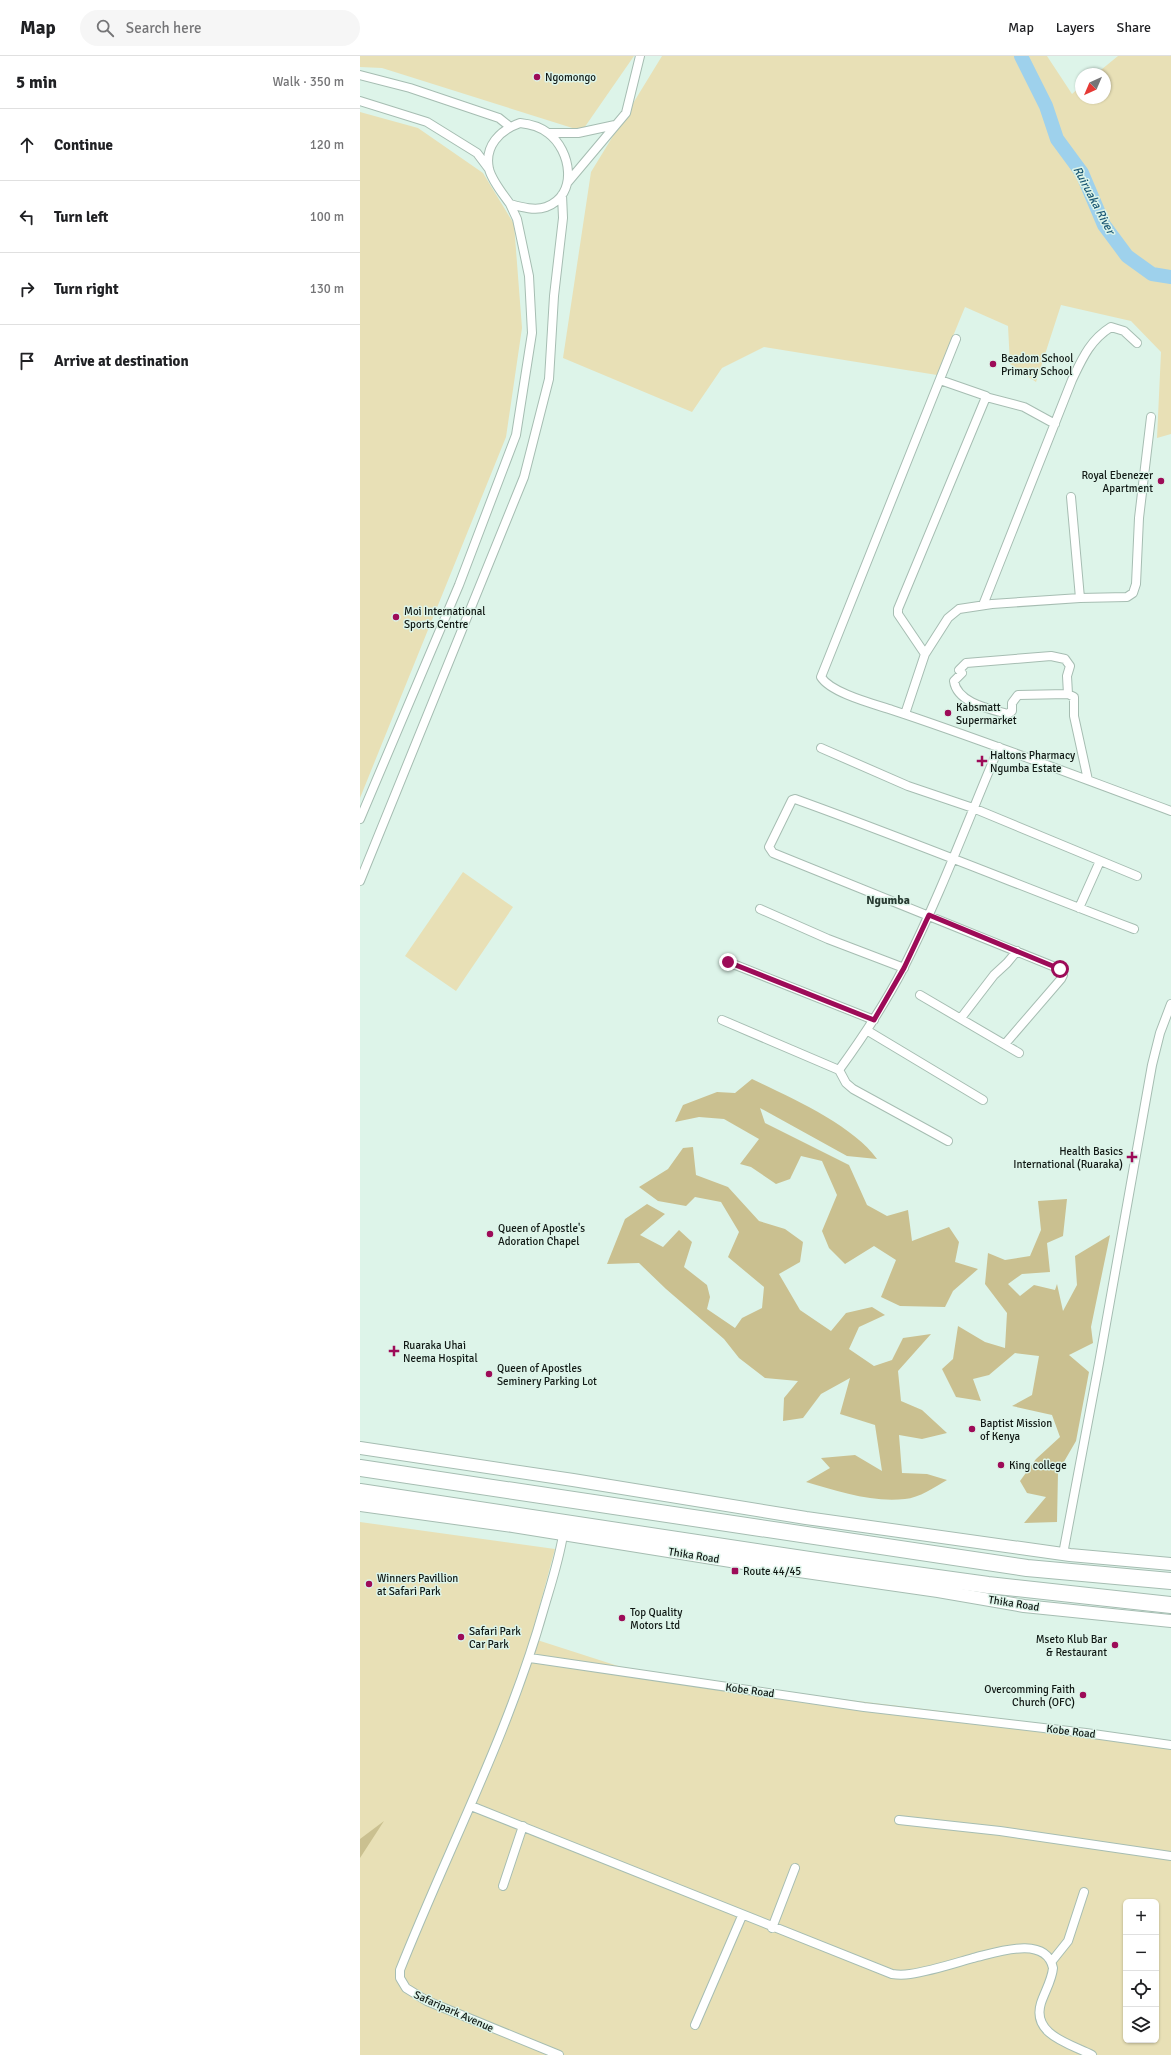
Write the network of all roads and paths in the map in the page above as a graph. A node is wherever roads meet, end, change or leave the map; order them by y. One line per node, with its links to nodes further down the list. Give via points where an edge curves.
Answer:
1 (640, 56): 4 (street, via 628,106)
2 (360, 75): 5 (street, via 410,88 499,118)
3 (360, 101): 7 (street, via 427,122 477,153)
4 (616, 125): 6 (street, via 578,133); 8 (street)
5 (509, 126): 6 (street, via 520,122 532,124); 7 (street, via 498,134 492,144)
6 (549, 134): 8 (street, via 565,156 569,171)
7 (489, 170): 10 (street)
8 (568, 182): 9 (street)
9 (562, 195): 10 (street, via 546,207 526,208); 32 (street, via 563,218 554,296 549,379 524,476)
10 (510, 204): 28 (street, via 517,219 528,269 532,333 516,435 459,585)
11 (956, 339): 13 (street)
12 (1137, 343): 16 (street, via 1124,331 1111,327 1091,343)
13 (940, 380): 14 (street); 22 (street, via 821,677 824,682 859,699)
14 (986, 396): 16 (street, via 1024,407); 20 (street, via 898,609 898,614)
15 (1151, 417): 18 (street, via 1139,518 1136,584 1133,593 1127,597)
16 (1054, 424): 19 (street)
17 (1071, 497): 18 (street)
18 (1080, 598): 19 (street)
19 (983, 605): 20 (street, via 962,608 952,614)
20 (925, 654): 22 (street)
21 (1068, 694): 21 (street, via 1067,676 1070,666 1065,659 1051,656 966,663 959,670 962,673 954,681 960,694 966,699 1008,714 1012,711 1012,703 1018,695); 25 (street, via 1074,697 1074,716)
22 (905, 714): 23 (street)
23 (999, 747): 25 (street); 26 (street)
24 (821, 748): 26 (street, via 908,786)
25 (1088, 780): 27 (street)
26 (973, 808): 29 (street); 30 (street)
27 (1171, 811)
28 (360, 819)
29 (952, 859): 33 (street); 35 (street); 35 (street, via 795,799 786,808 769,847 773,853)
30 (1100, 861): 31 (street); 33 (street)
31 (1137, 876)
32 (360, 881)
33 (1079, 908): 36 (street)
34 (760, 909): 39 (street)
35 (929, 915): 37 (street); 39 (street)
36 (1134, 929)
37 (1016, 951): 42 (street); 46 (street, via 1060,969 1063,975)
38 (728, 962): 44 (street)
39 (904, 968): 44 (street)
40 (920, 995): 42 (street)
41 (1171, 1004): 56 (street, via 1152,1065)
42 (961, 1018): 46 (street)
43 (722, 1020): 48 (street)
44 (874, 1020): 45 (street)
45 (868, 1030): 48 (street); 49 (street)
46 (1005, 1044): 47 (street)
47 (1019, 1053)
48 (839, 1070): 50 (street, via 846,1083 853,1089)
49 (983, 1100)
50 (948, 1141)
51 (364, 1450): 56 (main road, via 574,1480 806,1518)
52 (360, 1468): 60 (highway, via 1027,1568)
53 (360, 1492): 58 (highway, Thika Road)
54 (360, 1505): 55 (main road, Thika Road)
55 (563, 1535): 59 (main road, Thika Road); 63 (street)
56 (1064, 1554): 57 (main road)
57 (1171, 1564)
58 (860, 1567): 59 (highway); 61 (highway, Thika Road, via 988,1585)
59 (828, 1576): 62 (main road, Thika Road, via 1024,1606)
60 (1171, 1581)
61 (1171, 1605)
62 (1171, 1621)
63 (530, 1658): 64 (street, Kobe Road, via 864,1707); 65 (street)
64 (1171, 1745)
65 (471, 1806): 67 (street); 76 (street, Safaripark Avenue, via 422,1914 400,1970 402,1984 410,1992 427,2001)
66 (899, 1820): 68 (street, via 1000,1831)
67 (523, 1826): 70 (street); 72 (street)
68 (1171, 1856)
69 (795, 1868): 73 (street)
70 (503, 1886)
71 (1084, 1892): 74 (street, via 1068,1941)
72 (742, 1916): 73 (street); 75 (street)
73 (772, 1928): 74 (street, via 892,1974 910,1974 1002,1950 1023,1948 1043,1952)
74 (1052, 1961): 77 (street, via 1053,1974 1041,2003 1040,2020 1051,2035)
75 (695, 2025)
76 (559, 2055)
77 (1092, 2055)

